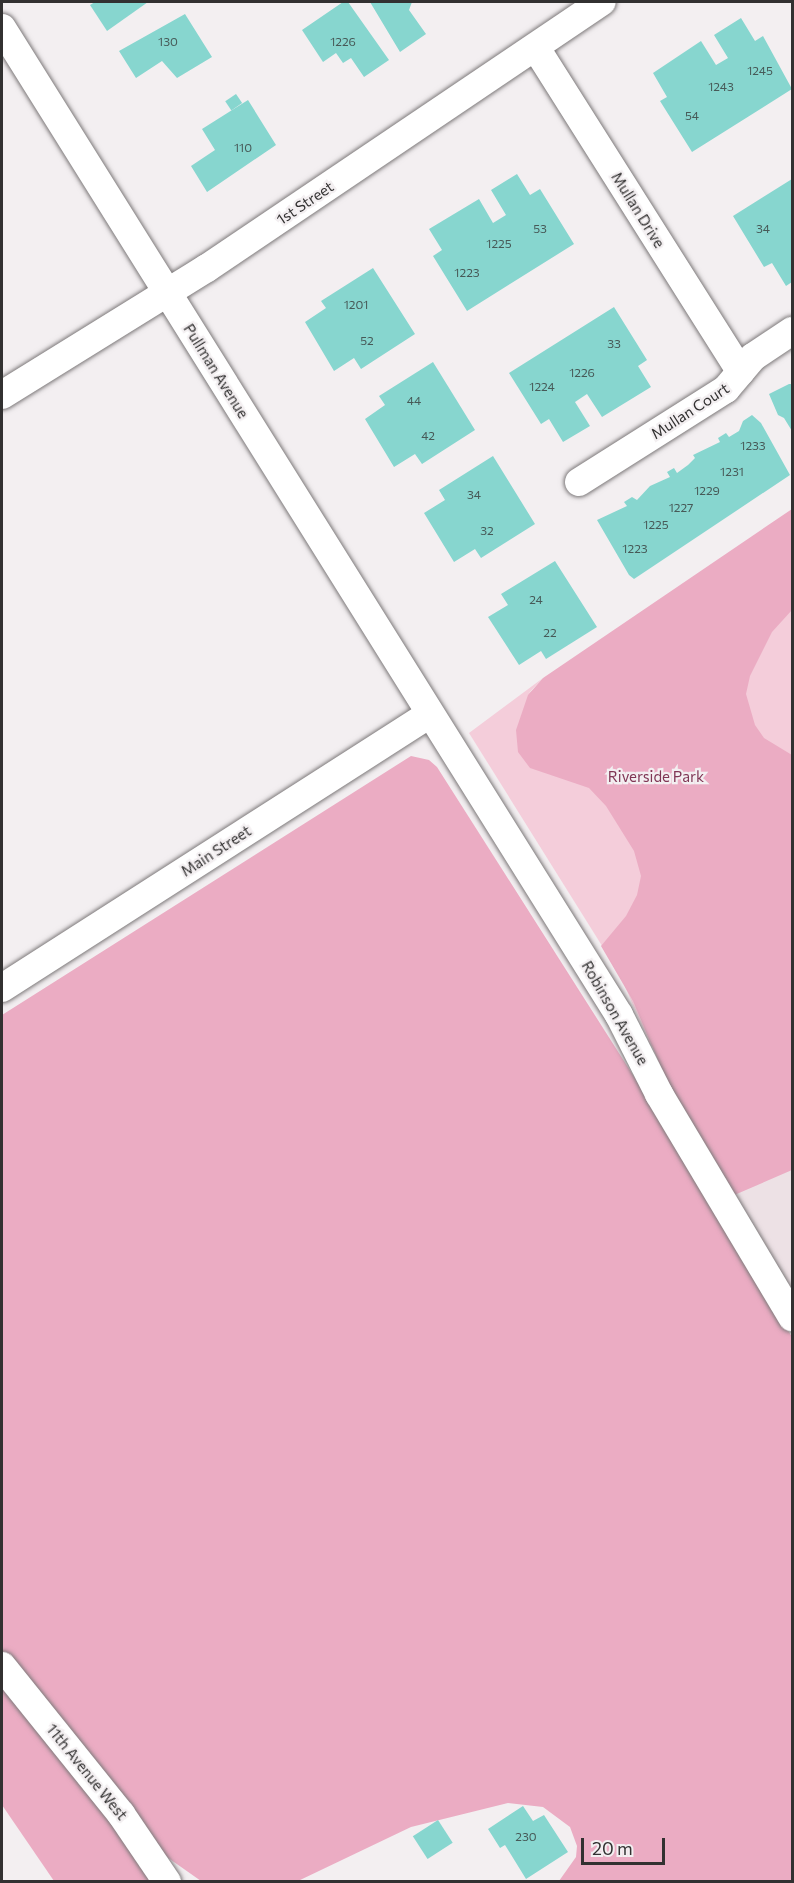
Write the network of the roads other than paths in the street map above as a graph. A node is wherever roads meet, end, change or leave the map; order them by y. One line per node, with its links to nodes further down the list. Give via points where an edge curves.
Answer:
1 (602, 2): 3 (street, 1st Street)
2 (2, 28): 4 (street, Pullman Avenue)
3 (536, 48): 4 (street, 1st Street); 6 (street, Mullan Drive)
4 (167, 293): 7 (street, 1st Street); 9 (street, Pullman Avenue)
5 (792, 331): 6 (street, Mullan Court, via 753,357)
6 (741, 372): 8 (street, Mullan Court, via 726,389)
7 (2, 396)
8 (579, 482)
9 (430, 714): 10 (street, Main Street); 11 (street, Robinson Avenue, via 619,1015 659,1094)
10 (2, 987)
11 (792, 1317)
12 (2, 1666): 13 (street, 11th Avenue West, via 121,1814)
13 (167, 1881)

